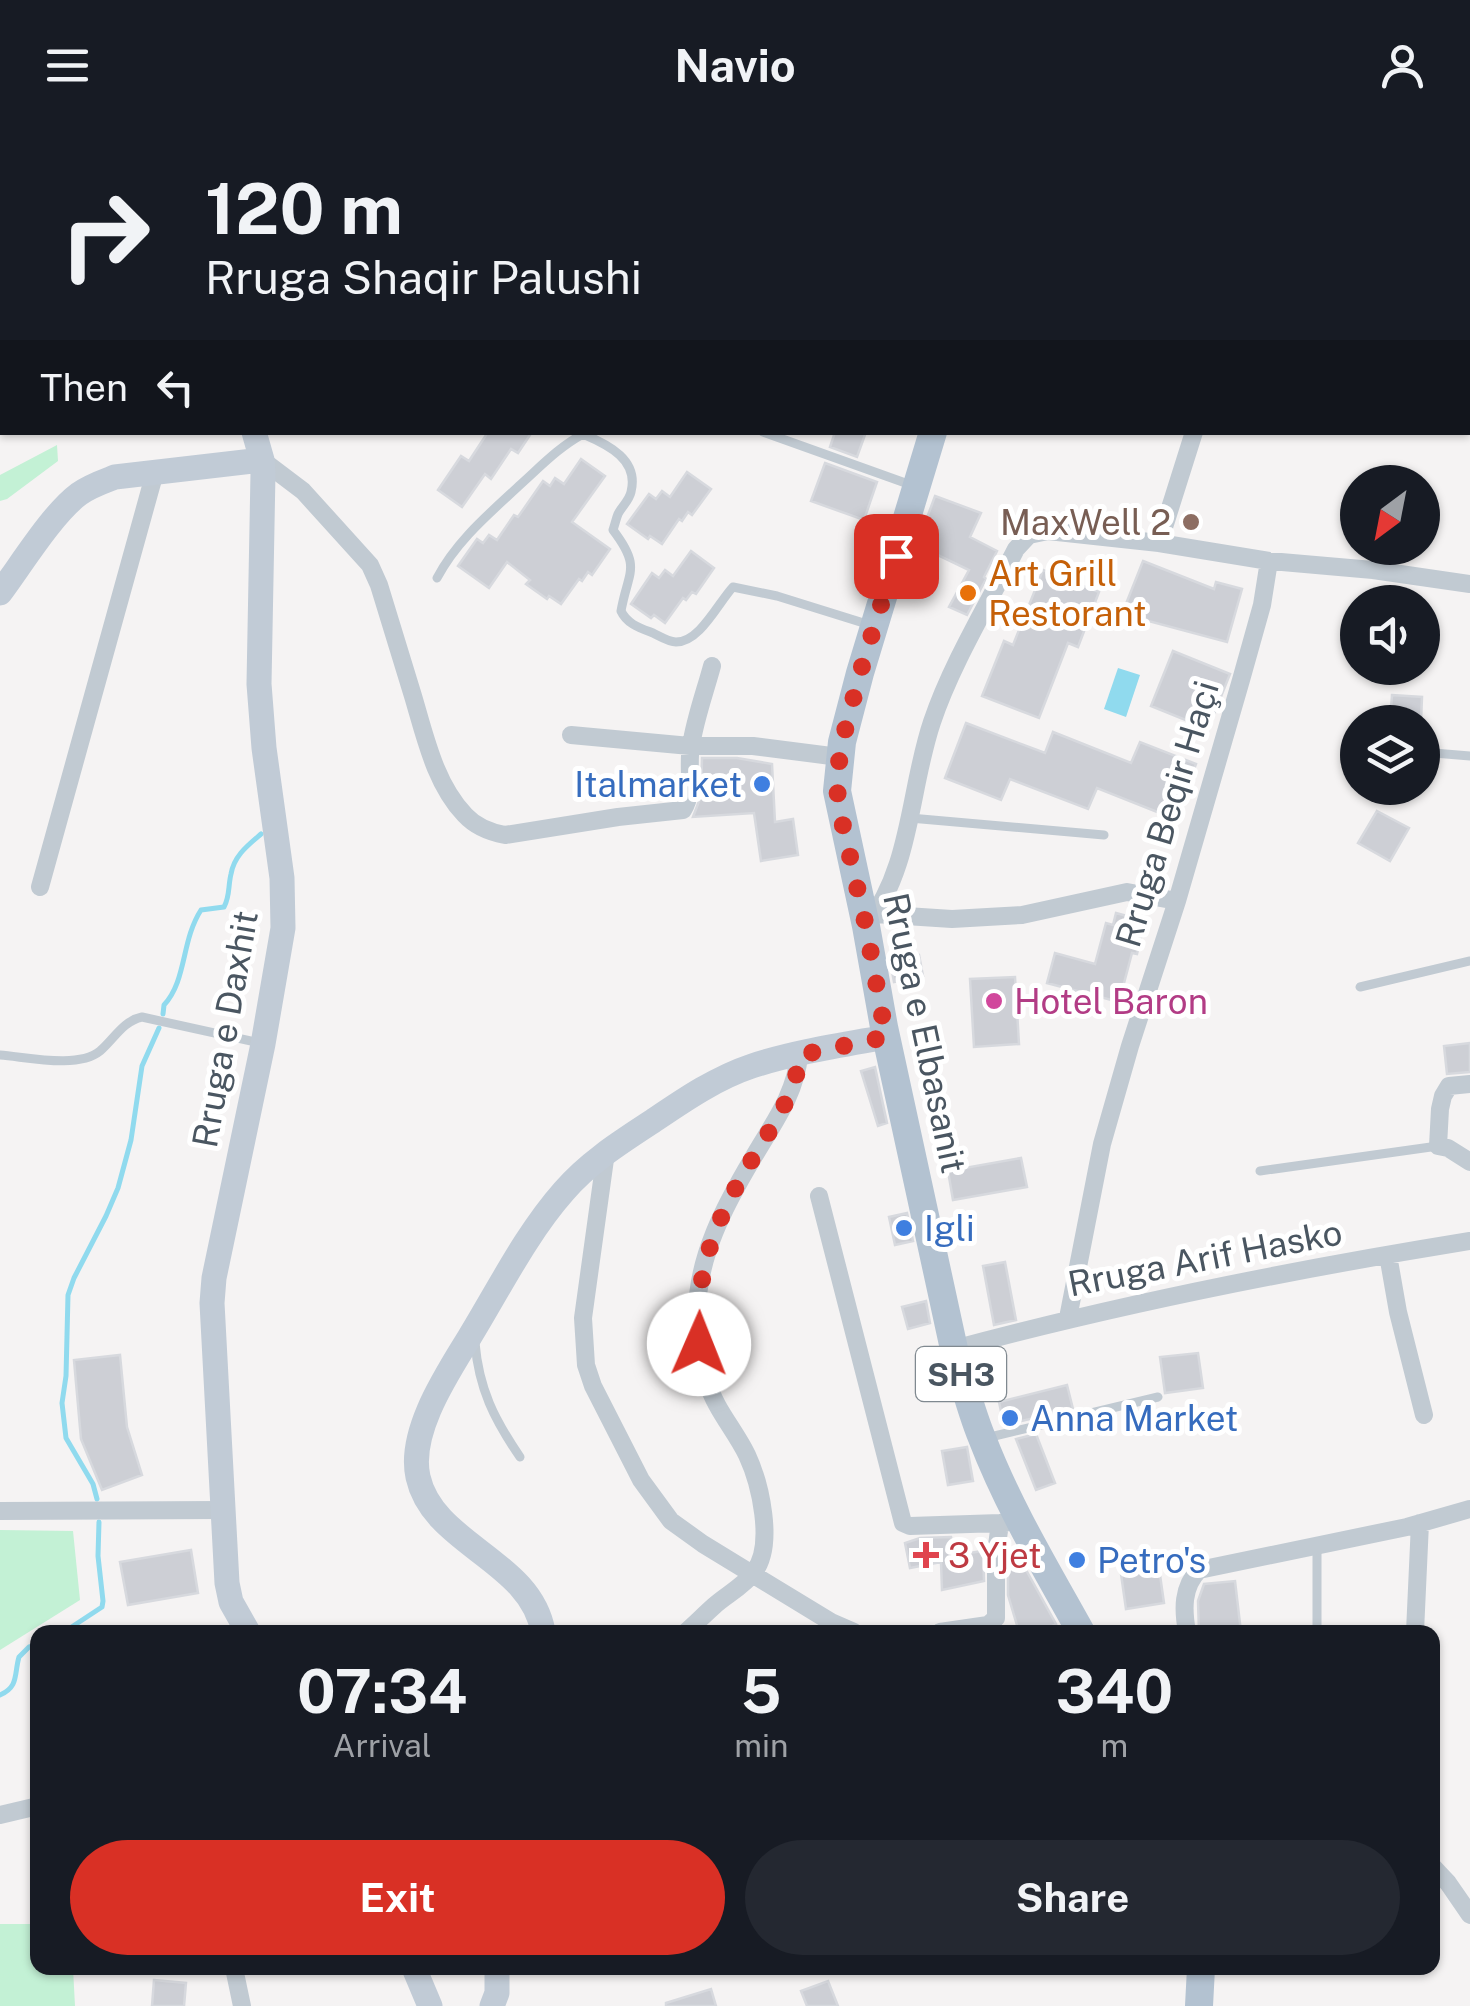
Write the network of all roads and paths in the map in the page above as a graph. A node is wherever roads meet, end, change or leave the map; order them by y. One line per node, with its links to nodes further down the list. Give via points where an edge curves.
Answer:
1 (255, 435): 7 (street, Rruga e Daxhit)
2 (581, 435): 12 (lane, via 480,522)
3 (585, 435): 15 (lane, via 624,458 633,473 631,496 613,530 633,565 621,611 626,620 673,642 690,640 734,587)
4 (771, 435): 9 (lane)
5 (933, 435): 9 (main road, Rruga e Elbasanit / SH3)
6 (1193, 435): 10 (street)
7 (262, 460): 8 (street); 18 (street, via 303,491 370,565 432,759 454,802 476,825 505,835 683,810); 30 (street, Rruga e Daxhit, via 260,714 283,904)
8 (155, 472): 14 (street, via 115,478 76,496); 24 (street)
9 (917, 487): 15 (main road, Rruga e Elbasanit / SH3)
10 (1159, 543): 11 (street); 22 (street, via 1048,531 1022,541 940,699)
11 (1269, 562): 13 (street); 25 (street, Rruga Beqir Haçi)
12 (436, 578)
13 (1470, 584)
14 (0, 593)
15 (874, 626): 21 (main road, Rruga e Elbasanit / SH3)
16 (712, 666): 18 (street)
17 (571, 735): 18 (street)
18 (690, 746): 21 (street)
19 (1440, 754): 20 (lane)
20 (1470, 756)
21 (839, 757): 26 (main road, Rruga e Elbasanit / SH3, via 838,804)
22 (910, 818): 23 (lane); 26 (street, via 886,897)
23 (1104, 835)
24 (40, 887)
25 (1177, 902): 26 (street, via 1127,892 1022,915); 41 (street, Rruga Beqir Haçi, via 1102,1144)
26 (871, 920): 29 (main road, Rruga e Elbasanit / SH3)
27 (1470, 961): 28 (lane)
28 (1360, 988)
29 (886, 1037): 32 (street); 43 (main road, Rruga e Elbasanit / SH3)
30 (263, 1044): 31 (lane, via 142,1017 83,1060); 50 (street, Rruga e Daxhit, via 214,1278)
31 (0, 1055)
32 (800, 1055): 35 (street, via 727,1076); 54 (street, via 780,1114 714,1233 697,1312 708,1384 758,1487 764,1547)
33 (1470, 1084): 34 (street, via 1449,1086 1443,1096)
34 (1438, 1146): 36 (street); 37 (lane)
35 (606, 1152): 42 (street, via 562,1192); 54 (street, via 583,1318 593,1386 641,1480 671,1521)
36 (1470, 1162)
37 (1260, 1172)
38 (819, 1196): 51 (street, via 903,1523)
39 (1470, 1240): 40 (street, Rruga Arif Hasko)
40 (1388, 1255): 41 (street, Rruga Arif Hasko); 45 (street)
41 (1068, 1318): 43 (street, Rruga Arif Hasko)
42 (474, 1330): 47 (lane, via 480,1384); 56 (street, via 423,1427 418,1480 447,1523 530,1596)
43 (954, 1349): 46 (main road, Rruga e Elbasanit / SH3)
44 (1158, 1397): 46 (lane)
45 (1424, 1414)
46 (982, 1439): 51 (main road, Rruga e Elbasanit / SH3)
47 (520, 1457)
48 (1470, 1509): 52 (street)
49 (0, 1510): 50 (street)
50 (222, 1510): 55 (street, Rruga e Daxhit, via 226,1583)
51 (1010, 1522): 59 (street, via 996,1553 996,1618); 60 (main road, Rruga e Elbasanit / SH3)
52 (1420, 1523): 53 (street); 63 (street)
53 (1317, 1544): 61 (street, via 1199,1570 1186,1595); 62 (lane)
54 (753, 1574): 57 (street); 58 (street)
55 (244, 1625)
56 (542, 1625)
57 (693, 1625)
58 (838, 1625)
59 (988, 1625)
60 (1077, 1625)
61 (1188, 1625)
62 (1317, 1625)
63 (1415, 1625)
64 (30, 1808): 65 (street)
65 (0, 1815)
66 (1440, 1874): 67 (street)
67 (1470, 1916)
68 (235, 1975): 72 (street)
69 (417, 1975): 73 (street)
70 (497, 1975): 74 (street)
71 (1201, 1975): 75 (main road)
72 (242, 2006)
73 (430, 2006)
74 (492, 2006)
75 (1199, 2006)

